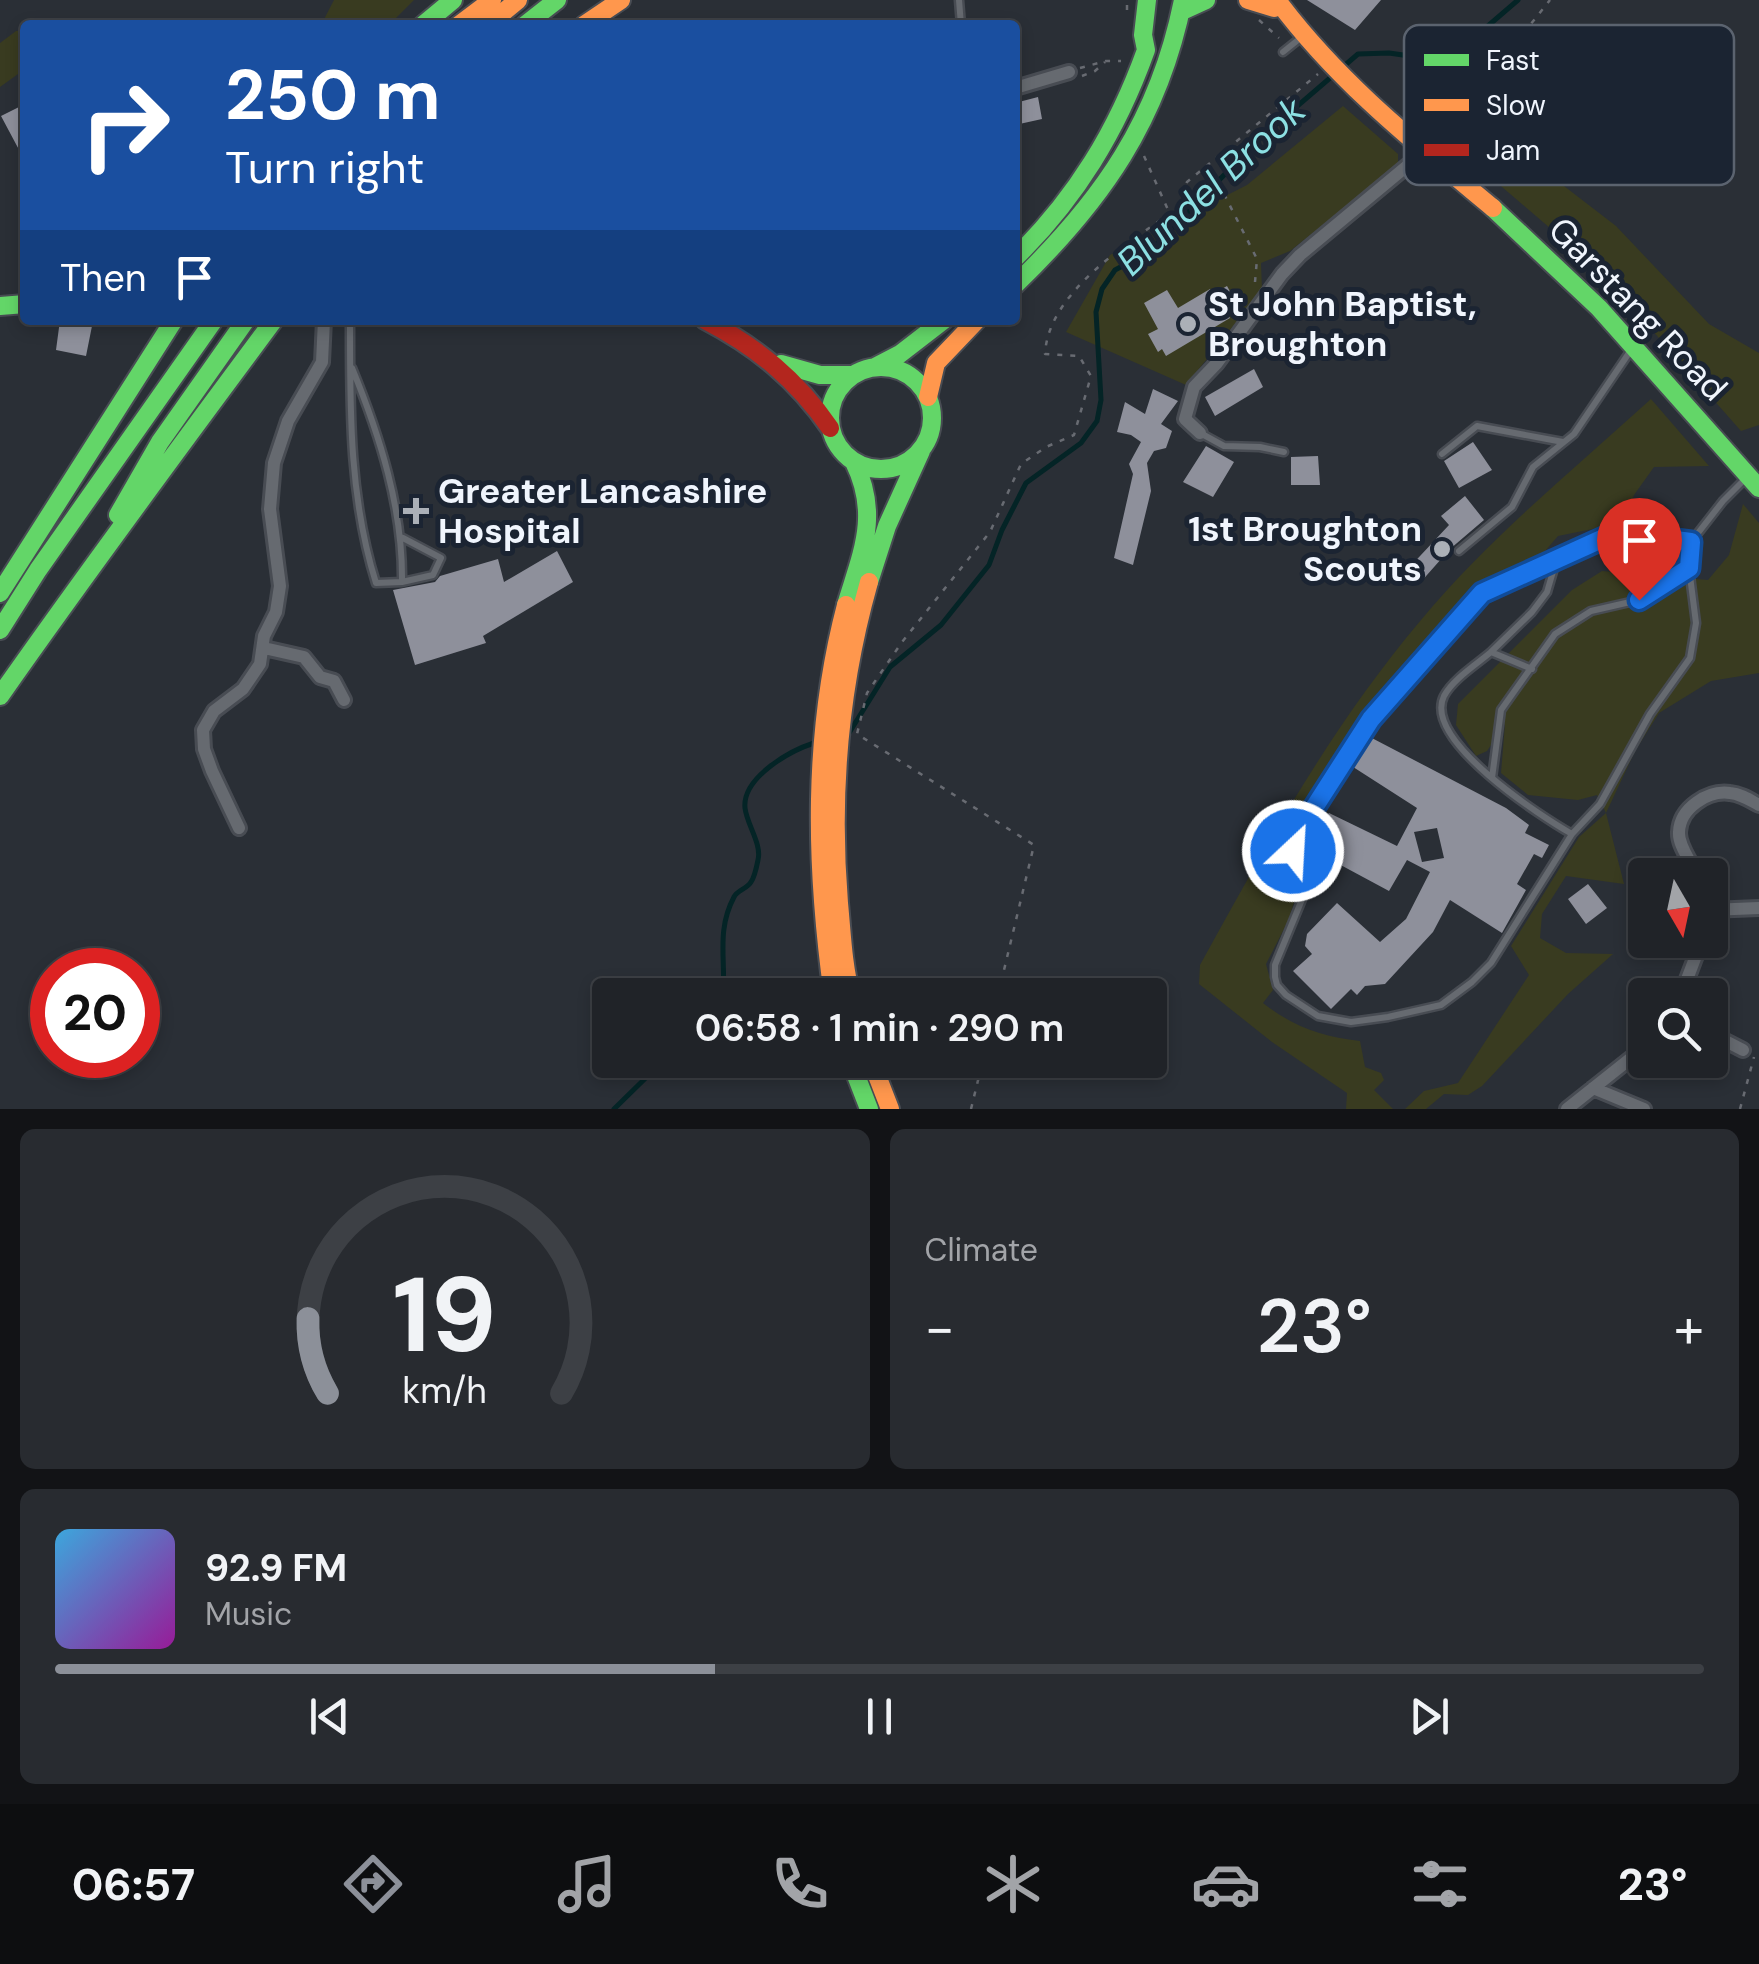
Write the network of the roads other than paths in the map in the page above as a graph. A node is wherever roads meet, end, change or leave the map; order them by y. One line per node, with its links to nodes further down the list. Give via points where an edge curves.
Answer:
1 (453, 0): 11 (main road)
2 (492, 0): 12 (main road)
3 (518, 0): 13 (main road)
4 (556, 0): 14 (main road)
5 (622, 0): 15 (main road)
6 (1148, 0): 23 (main road, via 1146,50 1111,136 1078,190)
7 (1206, 0): 9 (main road)
8 (1248, 0): 10 (main road)
9 (1182, 6): 24 (main road, via 1152,107 1112,178)
10 (1274, 6): 16 (main road, Garstang Road)
11 (429, 20)
12 (466, 20)
13 (494, 20)
14 (531, 20)
15 (592, 20)
16 (1304, 35): 17 (lane); 20 (main road, Garstang Road, via 1324,70)
17 (1282, 52)
18 (1068, 72): 19 (street)
19 (1020, 86)
20 (1404, 133)
21 (1404, 168): 41 (street, via 1300,255 1194,386 1185,419)
22 (1465, 185): 34 (main road, Garstang Road, via 1540,248)
23 (1020, 253)
24 (1020, 280)
25 (170, 325): 50 (main road)
26 (210, 325): 58 (main road)
27 (242, 325): 52 (main road, via 160,442)
28 (324, 325): 59 (street, via 322,362 288,421 274,463 270,509 280,597)
29 (350, 325): 35 (lane)
30 (713, 325): 36 (main road)
31 (938, 325): 37 (main road)
32 (972, 325): 39 (main road, via 936,363)
33 (268, 327): 52 (main road)
34 (1635, 344): 42 (lane); 47 (main road, Garstang Road)
35 (350, 362): 48 (lane, via 374,420); 56 (lane, via 350,447 366,550 376,583)
36 (776, 362): 38 (main road); 40 (main road)
37 (874, 367): 38 (main road); 39 (main road, via 906,373)
38 (852, 376): 40 (main road, via 833,398)
39 (928, 397): 43 (main road, via 931,431)
40 (830, 428): 46 (main road)
41 (1200, 434): 44 (lane, via 1224,446)
42 (1564, 442): 45 (lane, via 1478,426); 51 (lane, via 1533,467 1512,506)
43 (921, 451): 46 (main road, via 897,467); 72 (main road, via 882,544 845,685 834,818)
44 (1284, 452)
45 (1442, 454)
46 (854, 462): 71 (main road, via 870,514 838,634 819,770 820,900)
47 (1754, 482): 49 (lane, via 1722,501)
48 (403, 538): 56 (lane); 56 (lane, via 442,558 433,575)
49 (1691, 542): 53 (lane, via 1617,535); 54 (lane)
50 (29, 545): 55 (main road); 57 (main road)
51 (1459, 552)
52 (99, 554): 62 (main road)
53 (1557, 558): 60 (lane, via 1547,592); 67 (lane, via 1482,593 1344,758 1294,839 1303,898 1275,965 1277,985 1318,1016 1351,1022 1442,1004 1491,963)
54 (1689, 568): 61 (lane, via 1639,600 1591,611 1567,626); 67 (lane, via 1696,624 1690,658 1600,804)
55 (0, 581)
56 (402, 582)
57 (0, 593)
58 (0, 630)
59 (264, 648): 63 (street, via 304,658 334,682); 66 (street, via 244,689 214,711 203,730 208,760)
60 (1491, 652): 61 (lane); 64 (lane, via 1444,695 1442,706 1449,730)
61 (1532, 669): 64 (lane, via 1501,710)
62 (0, 696)
63 (344, 700)
64 (1492, 778): 67 (lane)
65 (1759, 805): 68 (street, via 1742,796 1705,797 1688,810 1678,832)
66 (240, 828)
67 (1572, 834)
68 (1689, 858)
69 (1759, 908): 70 (street)
70 (1728, 909)
71 (830, 978)
72 (847, 978)
73 (1628, 1060): 76 (street)
74 (857, 1078): 77 (main road)
75 (878, 1078): 78 (main road)
76 (1593, 1088): 79 (street); 80 (street)
77 (869, 1109)
78 (890, 1109)
79 (1567, 1109)
80 (1644, 1109)

